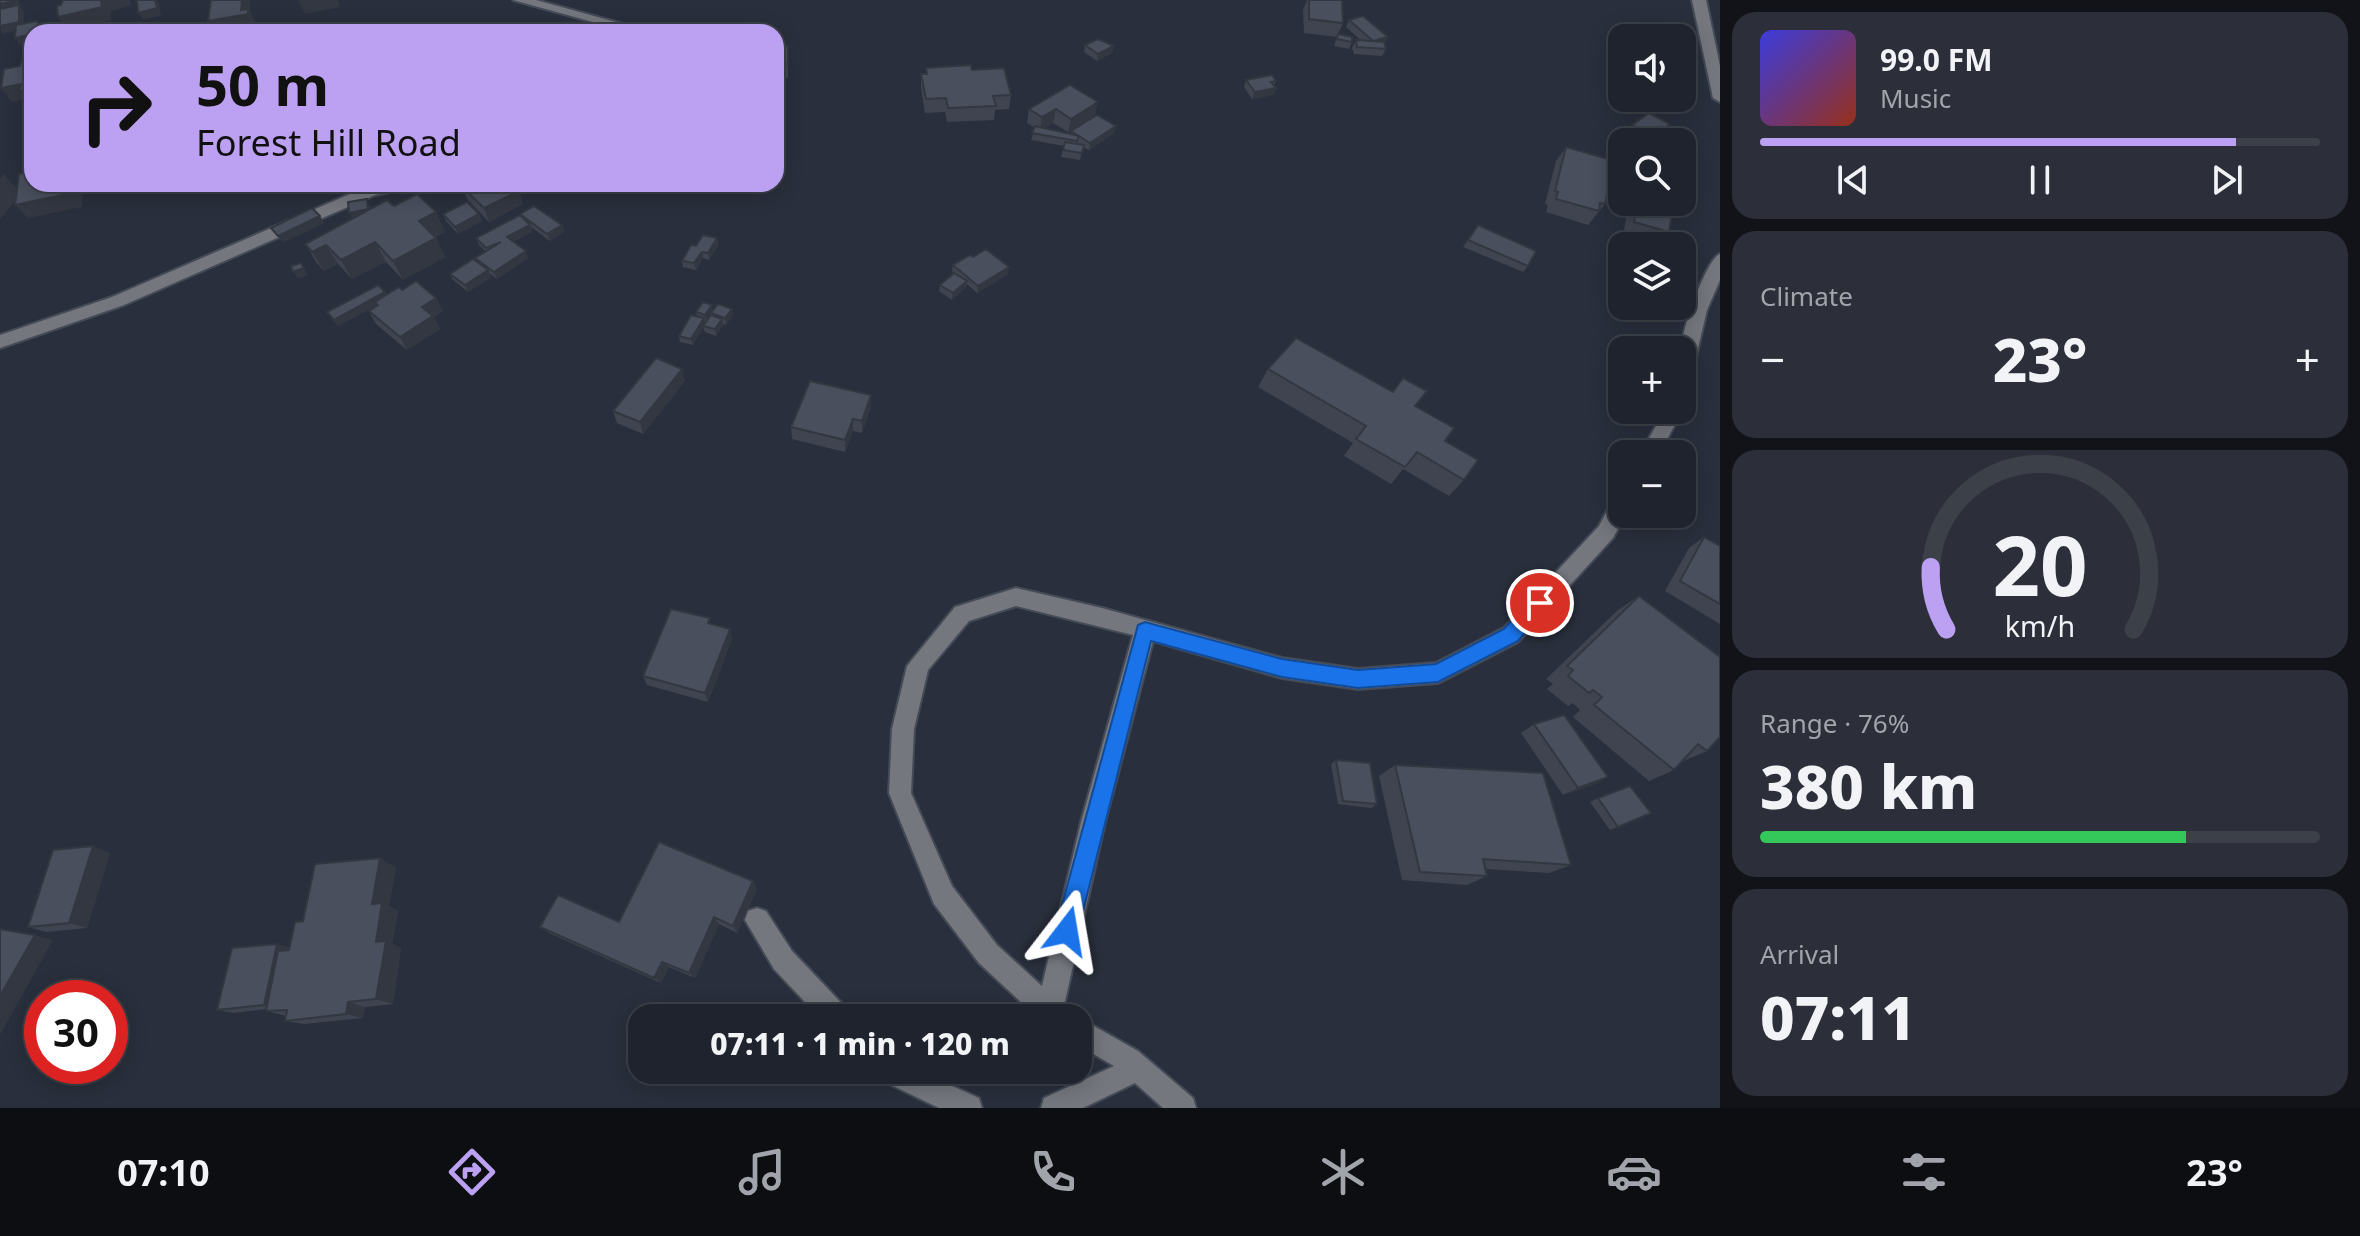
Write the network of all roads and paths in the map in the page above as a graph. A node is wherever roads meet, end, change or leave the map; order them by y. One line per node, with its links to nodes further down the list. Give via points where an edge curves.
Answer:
1 (520, 0): 3 (street)
2 (1699, 0): 4 (street)
3 (614, 24)
4 (1720, 98)
5 (368, 192): 8 (street, via 118,301)
6 (1720, 260): 7 (street)
7 (1692, 336)
8 (0, 342)
9 (1608, 528): 10 (street, via 1511,635 1438,673 1358,679 1282,668)
10 (1145, 631): 13 (street, via 1016,597 962,614 918,666 903,729 900,793 943,895 988,954); 14 (street, via 1093,822)
11 (757, 920): 12 (street, via 783,960)
12 (825, 1004)
13 (1041, 1004)
14 (1055, 1004)
15 (1092, 1039): 16 (street)
16 (1138, 1068): 19 (street); 20 (street)
17 (918, 1084): 18 (street)
18 (969, 1108)
19 (1054, 1108)
20 (1183, 1108)

